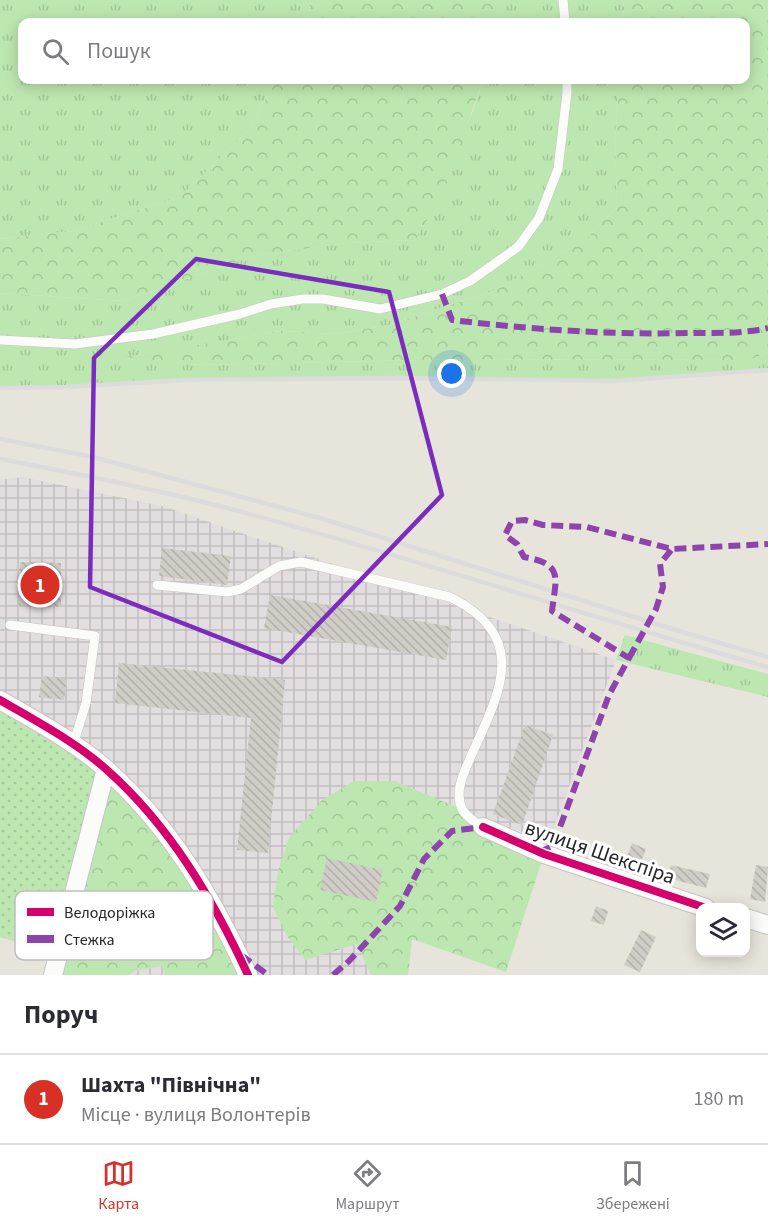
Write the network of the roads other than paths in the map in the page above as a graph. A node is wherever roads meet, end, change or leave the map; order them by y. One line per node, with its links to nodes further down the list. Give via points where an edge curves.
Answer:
1 (563, 0): 2 (lane)
2 (565, 18)
3 (567, 84): 4 (lane, via 558,169 539,218 518,247 470,281 442,294 380,309 303,298 153,334 75,344)
4 (0, 340)
5 (157, 585): 10 (lane, via 227,592 241,589 279,566 301,562 450,597 466,605 490,628 502,657 496,700 460,782 463,810)
6 (10, 625): 8 (lane, via 95,636 86,703)
7 (0, 700): 8 (street)
8 (73, 745): 9 (street)
9 (106, 769): 11 (street); 12 (street, via 178,849)
10 (483, 827): 14 (street, вулиця Шекспіра, via 544,854)
11 (75, 891)
12 (205, 891)
13 (213, 905): 19 (street)
14 (696, 905)
15 (750, 919): 16 (street)
16 (768, 925)
17 (57, 960): 18 (street)
18 (53, 975)
19 (248, 975)

